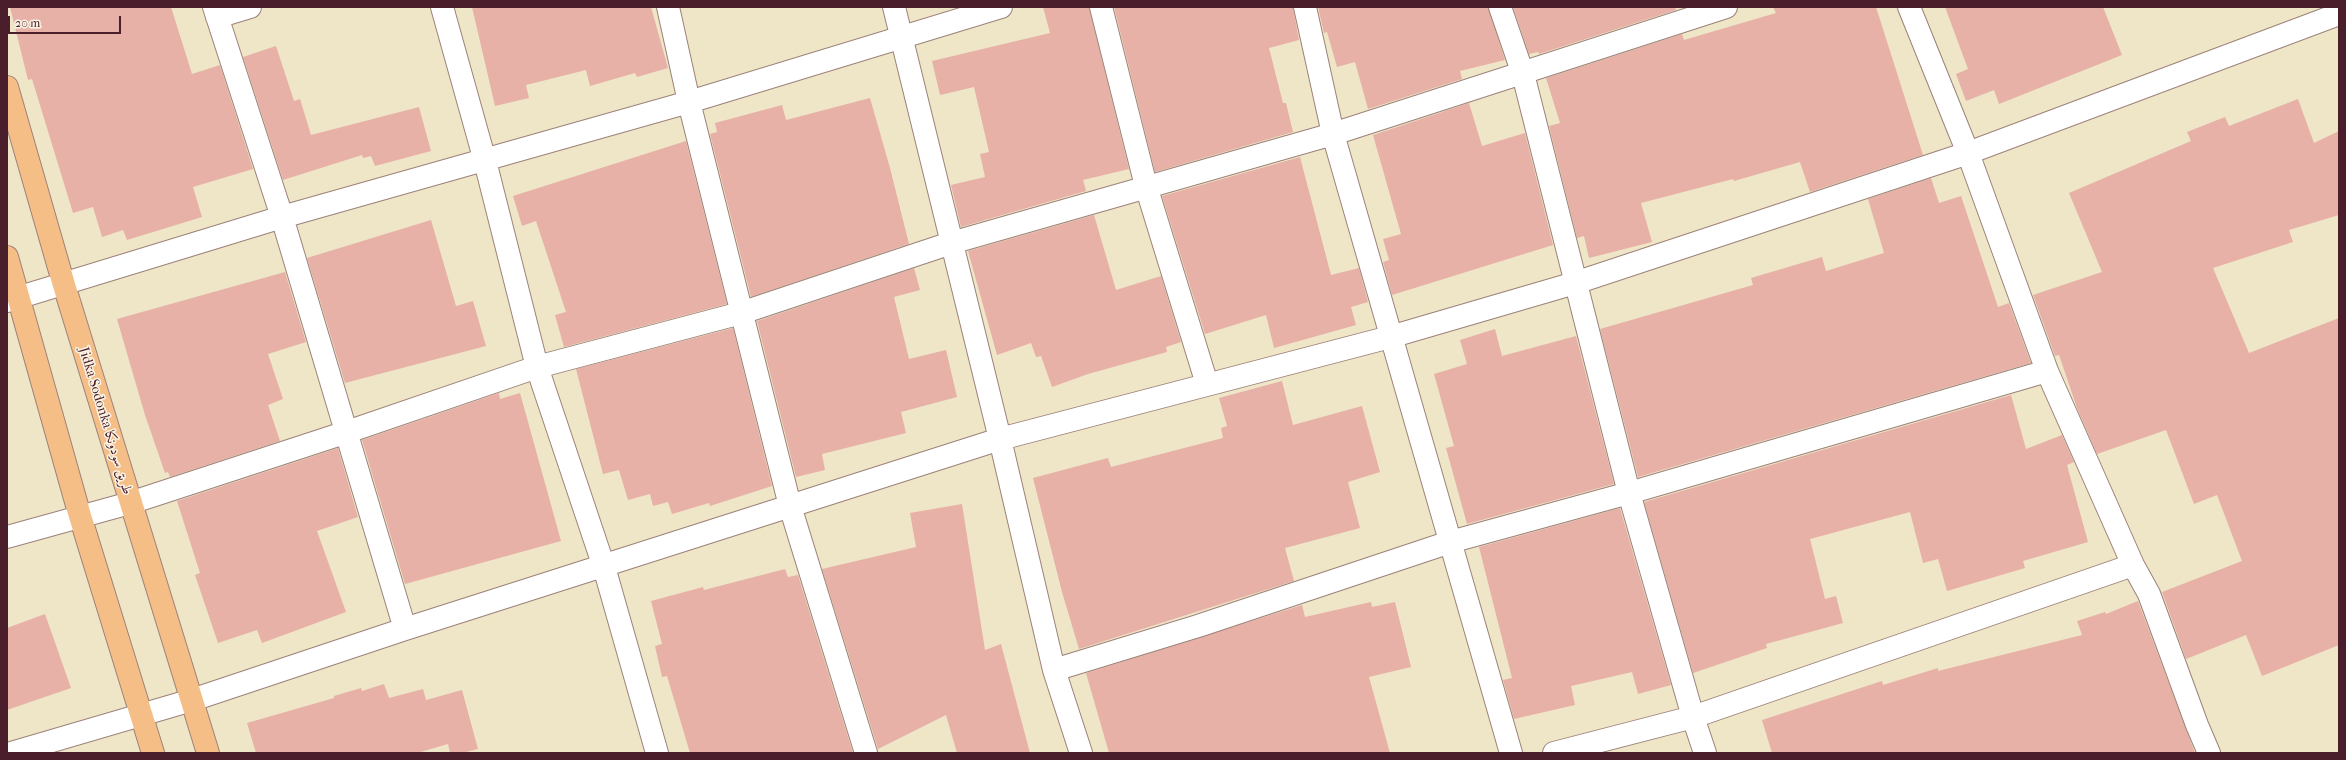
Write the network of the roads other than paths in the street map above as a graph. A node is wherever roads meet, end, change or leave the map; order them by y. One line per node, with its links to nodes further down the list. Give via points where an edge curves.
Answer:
1 (250, 7): 11 (street)
2 (442, 7): 19 (street)
3 (668, 7): 16 (street)
4 (894, 7): 13 (street)
5 (1001, 7): 13 (street)
6 (1101, 7): 20 (street)
7 (1304, 7): 17 (street)
8 (1500, 7): 14 (street)
9 (1726, 7): 14 (street)
10 (1909, 7): 18 (street)
11 (216, 12): 21 (street)
12 (2339, 14): 18 (street)
13 (902, 38): 16 (street); 22 (street)
14 (1523, 74): 17 (street); 24 (street)
15 (7, 87): 25 (main road, Jidka Sodonka طريق سودونكا)
16 (689, 102): 19 (street); 27 (street)
17 (1333, 134): 20 (street); 28 (street)
18 (1968, 153): 24 (street); 30 (street)
19 (485, 161): 21 (street); 29 (street)
20 (1146, 186): 22 (street); 31 (street)
21 (282, 217): 25 (street); 32 (street)
22 (951, 243): 27 (street); 33 (street)
23 (7, 257): 26 (main road)
24 (1575, 283): 28 (street); 34 (street)
25 (64, 285): 26 (street); 35 (main road, Jidka Sodonka طريق سودونكا)
26 (13, 299): 37 (main road)
27 (741, 313): 29 (street); 36 (street)
28 (1390, 337): 31 (street); 39 (street)
29 (537, 367): 32 (street); 41 (street)
30 (2047, 371): 34 (street); 40 (street)
31 (1208, 384): 33 (street)
32 (347, 432): 35 (street); 42 (street)
33 (1000, 439): 36 (street); 43 (street)
34 (1629, 493): 39 (street); 46 (street)
35 (130, 503): 37 (street); 44 (main road, Jidka Sodonka طريق سودونكا)
36 (790, 506): 41 (street); 51 (street)
37 (80, 516): 38 (street); 45 (main road)
38 (7, 537)
39 (1450, 542): 43 (street, via 1198,626); 53 (street)
40 (2133, 565): 46 (street); 56 (street, via 2149,594)
41 (604, 566): 42 (street); 50 (street)
42 (405, 630): 44 (street)
43 (1054, 670): 52 (street)
44 (192, 700): 45 (street); 49 (main road, Jidka Sodonka طريق سودونكا)
45 (142, 715): 47 (street); 48 (main road)
46 (1693, 717): 54 (street); 55 (street)
47 (11, 753)
48 (153, 753)
49 (208, 753)
50 (657, 753)
51 (866, 753)
52 (1081, 753)
53 (1511, 753)
54 (1554, 753)
55 (1705, 753)
56 (2209, 753)

